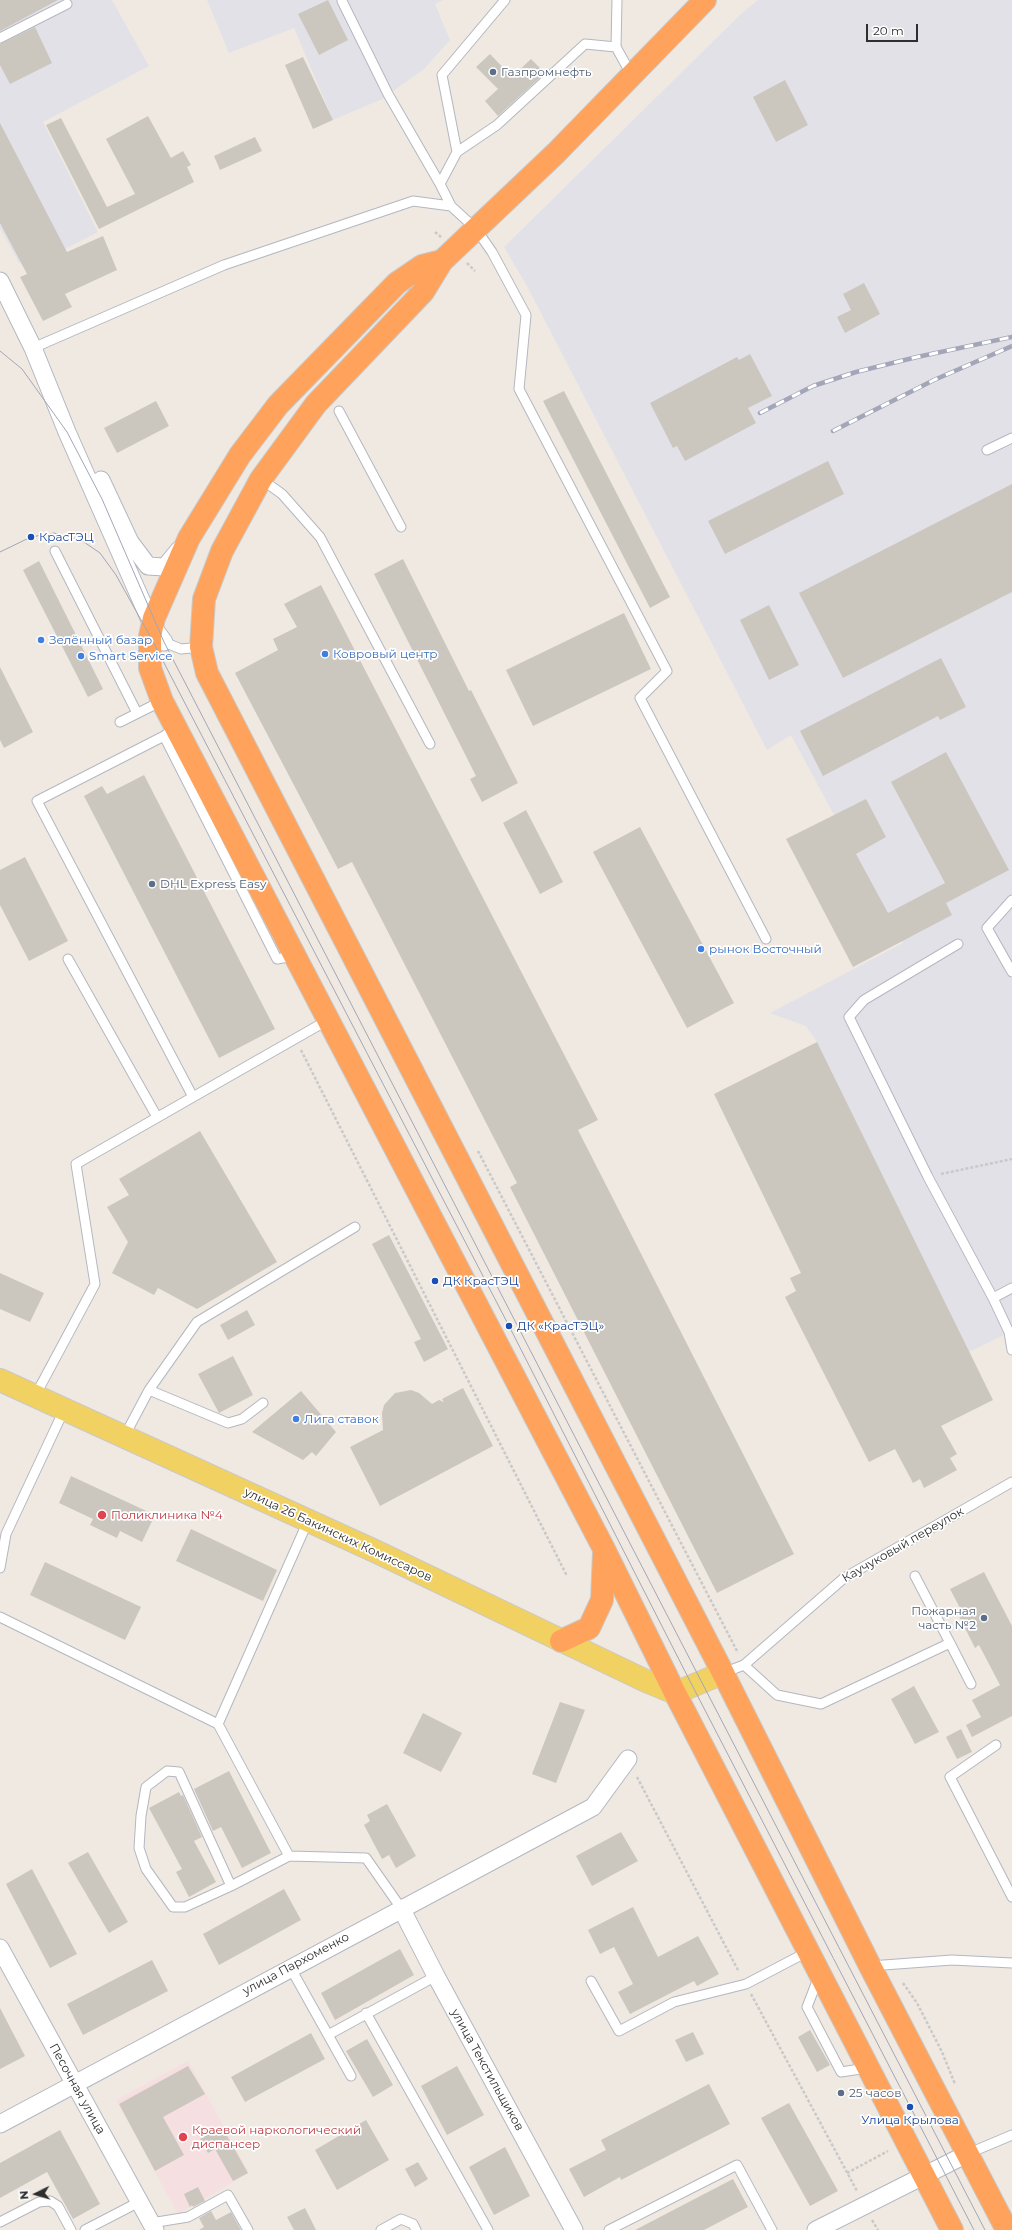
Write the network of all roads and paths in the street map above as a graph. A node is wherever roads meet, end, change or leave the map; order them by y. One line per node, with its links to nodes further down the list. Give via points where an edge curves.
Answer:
1 (505, 0): 9 (lane, via 442,75)
2 (618, 0): 7 (lane)
3 (705, 0): 8 (highway)
4 (342, 1): 10 (lane, via 388,94)
5 (67, 4): 6 (lane)
6 (0, 38)
7 (616, 47): 8 (lane); 9 (lane, via 585,44 497,125)
8 (631, 74): 12 (highway, via 556,153)
9 (458, 152): 10 (lane)
10 (440, 184): 11 (lane)
11 (451, 206): 12 (lane); 15 (lane, via 413,201 224,264)
12 (476, 229): 13 (highway); 31 (lane, via 492,252 526,315 519,389 667,672 640,698)
13 (442, 261): 19 (highway, via 423,292 316,404); 21 (highway, via 422,266 397,283 278,405 240,455)
14 (0, 281): 15 (street)
15 (33, 348): 21 (street, via 67,408 130,542 148,566 165,567); 23 (street, via 66,432)
16 (339, 412): 20 (lane)
17 (1012, 438): 18 (lane)
18 (987, 450)
19 (261, 479): 24 (highway, via 222,551 204,599); 29 (lane, via 282,494 320,537)
20 (401, 527)
21 (189, 538): 23 (highway, via 154,618)
22 (55, 551): 26 (lane)
23 (158, 634): 24 (lane, via 181,649); 25 (highway, via 150,636 150,668)
24 (201, 648): 61 (highway, via 207,673)
25 (162, 701): 26 (lane); 28 (highway)
26 (137, 714): 27 (lane)
27 (120, 722)
28 (170, 732): 35 (highway, via 296,956); 37 (lane, via 37,801)
29 (430, 744)
30 (1012, 900): 34 (lane, via 987,928)
31 (766, 939)
32 (958, 944): 40 (lane, via 864,1000 849,1017)
33 (68, 959): 38 (lane)
34 (1012, 972)
35 (328, 1020): 36 (lane); 53 (highway)
36 (295, 1037): 37 (lane); 55 (path)
37 (193, 1097): 38 (lane)
38 (157, 1117): 47 (lane, via 76,1164 95,1284)
39 (1012, 1159): 40 (path)
40 (928, 1177): 43 (lane)
41 (355, 1227): 46 (lane, via 197,1322)
42 (1012, 1288): 43 (lane)
43 (993, 1298): 44 (lane, via 1009,1332)
44 (1012, 1350)
45 (0, 1380): 47 (main road, улица 26 Бакинских Комиссаров)
46 (149, 1390): 48 (lane, via 228,1423 242,1419); 50 (lane)
47 (36, 1396): 49 (main road, улица 26 Бакинских Комиссаров)
48 (263, 1403)
49 (64, 1410): 50 (main road, улица 26 Бакинских Комиссаров); 54 (lane, via 6,1534)
50 (124, 1437): 52 (main road, улица 26 Бакинских Комиссаров)
51 (1012, 1482): 60 (lane, Каучуковый переулок, via 844,1578)
52 (308, 1521): 58 (main road, улица 26 Бакинских Комиссаров); 64 (lane)
53 (604, 1549): 58 (highway, via 602,1600 596,1614 589,1628); 63 (highway)
54 (0, 1568)
55 (567, 1576)
56 (915, 1576): 59 (lane)
57 (0, 1617): 64 (lane)
58 (561, 1641): 63 (main road, улица 26 Бакинских Комиссаров)
59 (950, 1643): 60 (lane, via 821,1704 777,1695); 62 (lane)
60 (744, 1665): 61 (lane, Каучуковый переулок)
61 (723, 1673): 63 (main road); 74 (highway)
62 (971, 1684)
63 (675, 1693): 72 (highway)
64 (218, 1724): 67 (lane)
65 (996, 1745): 69 (lane, via 950,1777)
66 (628, 1759): 70 (street, улица Пархоменко, via 593,1807)
67 (289, 1856): 68 (lane); 70 (lane, via 366,1858)
68 (231, 1886): 68 (lane, via 185,1907 173,1907 146,1869 139,1848 146,1787 167,1771 179,1772)
69 (1012, 1897)
70 (401, 1908): 75 (street, улица Пархоменко); 76 (street, улица Текстильщиков)
71 (0, 1948): 81 (street, Песочная улица)
72 (809, 1951): 77 (lane, via 746,1984 674,2002 619,2030); 87 (highway)
73 (1012, 1962): 74 (lane, via 952,1960)
74 (870, 1966): 85 (highway)
75 (290, 1967): 79 (lane); 81 (street, улица Пархоменко)
76 (436, 1976): 78 (lane); 97 (street, улица Текстильщиков)
77 (591, 1980)
78 (366, 2013): 79 (lane); 96 (lane)
79 (328, 2035): 80 (lane)
80 (351, 2076)
81 (74, 2085): 82 (street, улица Пархоменко); 88 (street, Песочная улица)
82 (0, 2124)
83 (1012, 2135): 85 (lane)
84 (888, 2151): 86 (path)
85 (968, 2154): 87 (street); 102 (highway)
86 (847, 2173)
87 (924, 2176): 100 (street); 101 (highway)
88 (139, 2202): 90 (street, Песочная улица); 92 (lane)
89 (0, 2222): 91 (lane, via 39,2202 50,2201 58,2206)
90 (153, 2227): 93 (lane, via 188,2218 228,2195)
91 (71, 2230)
92 (85, 2230)
93 (248, 2230)
94 (382, 2230): 95 (lane, via 401,2219 413,2224)
95 (416, 2230)
96 (488, 2230)
97 (574, 2230)
98 (609, 2230): 99 (lane, via 736,2165)
99 (772, 2230)
100 (816, 2230)
101 (952, 2230)
102 (1007, 2230)

